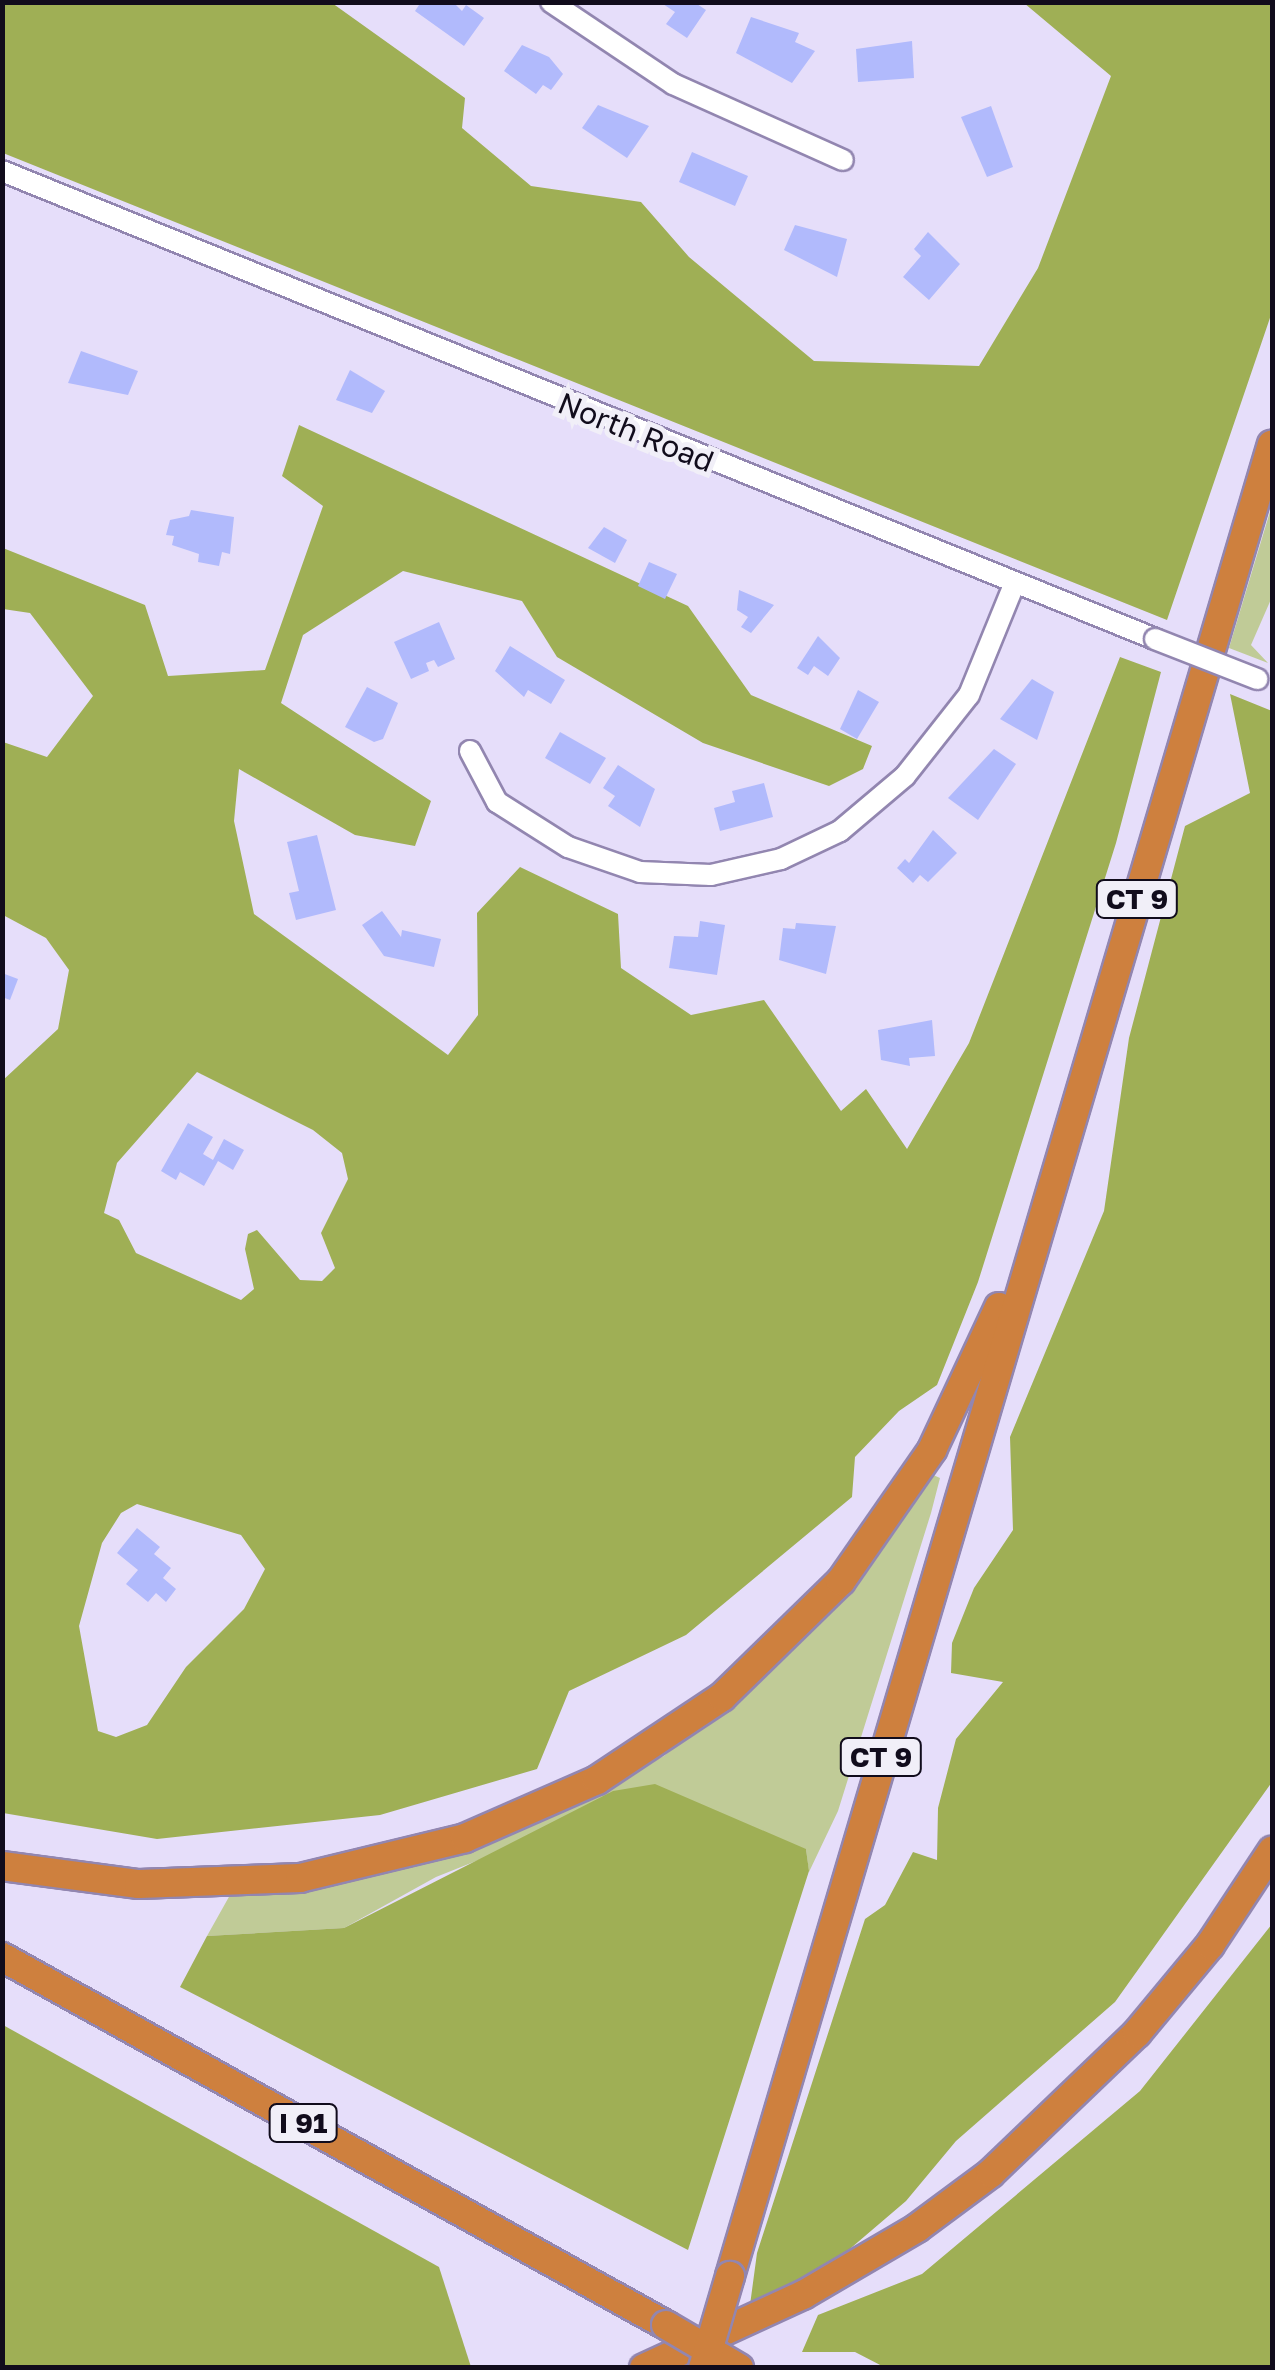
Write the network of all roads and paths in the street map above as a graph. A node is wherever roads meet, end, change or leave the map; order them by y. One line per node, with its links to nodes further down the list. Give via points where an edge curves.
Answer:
1 (551, 2): 2 (street, via 672,84)
2 (843, 160)
3 (2, 171): 5 (street, North Road)
4 (1272, 444): 8 (highway, CT 9)
5 (1014, 585): 6 (street, North Road, bridge); 7 (street, via 969,695 905,776 840,831 781,859 710,875 640,872 604,860 568,847 498,802)
6 (1264, 682)
7 (470, 750)
8 (1036, 1239): 10 (highway, via 952,1414 874,1541 776,1649 646,1752 505,1823 337,1872 169,1885); 14 (highway, CT 9, bridge)
9 (1272, 1851): 13 (highway, via 1210,1945 1137,2034 991,2174 917,2228 803,2296)
10 (2, 1866)
11 (2, 1957): 12 (highway, I 91)
12 (666, 2325): 15 (highway, bridge); 16 (highway, I 91, bridge)
13 (644, 2368)
14 (703, 2368)
15 (718, 2368)
16 (739, 2368)

